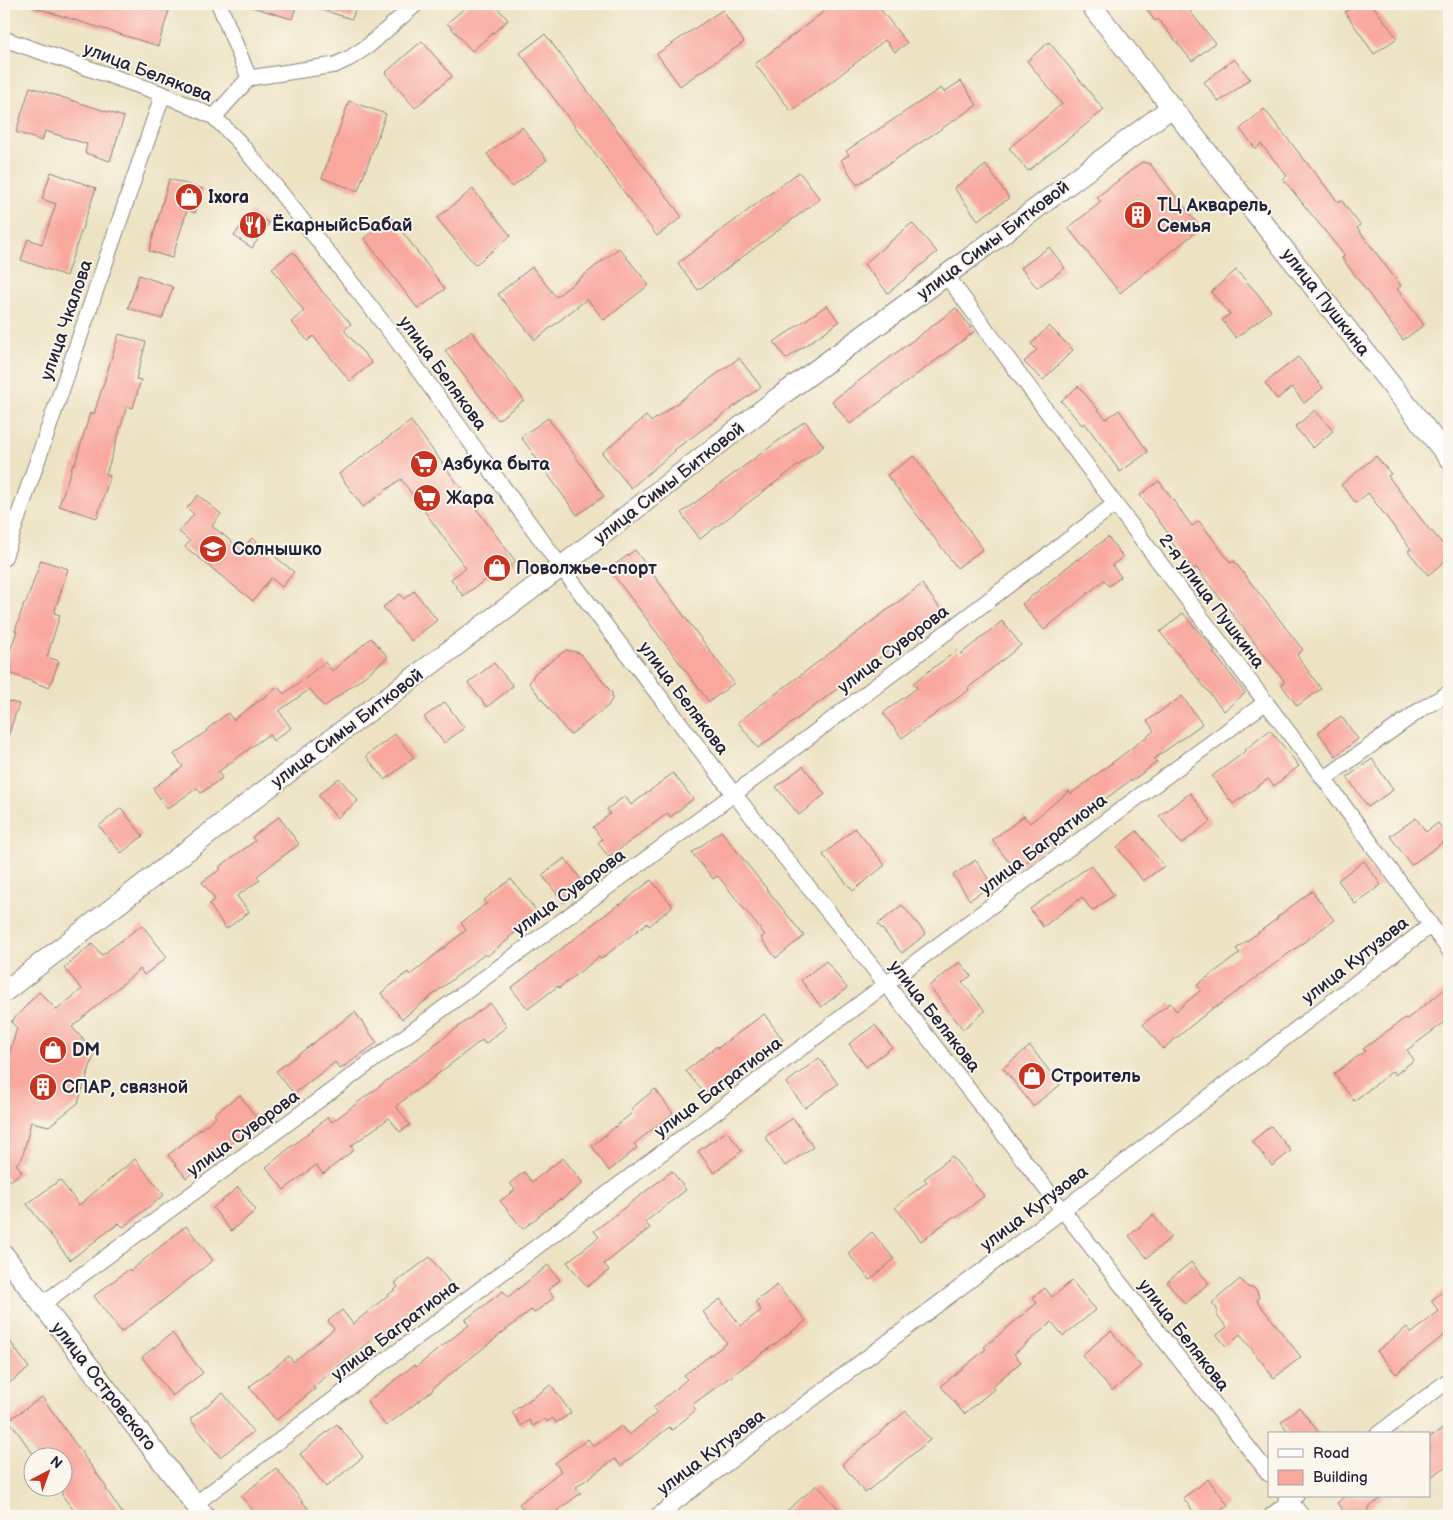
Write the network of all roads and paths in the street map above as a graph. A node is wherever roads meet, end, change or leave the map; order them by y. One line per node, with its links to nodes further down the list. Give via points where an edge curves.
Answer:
1 (219, 4): 5 (street)
2 (416, 4): 5 (street, via 368,46 335,65)
3 (1090, 4): 7 (street, улица Пушкина)
4 (4, 39): 6 (street, улица Белякова)
5 (249, 78): 8 (street)
6 (163, 94): 8 (street, улица Белякова); 12 (street, улица Чкалова)
7 (1172, 107): 9 (street, улица Симы Битковой); 10 (street, улица Пушкина)
8 (214, 117): 13 (street, улица Белякова, via 238,140 392,335)
9 (946, 275): 11 (street, 2-я улица Пушкина); 13 (street, улица Симы Битковой, via 779,397)
10 (1449, 458)
11 (1115, 504): 15 (street, 2-я улица Пушкина); 17 (street, улица Суворова)
12 (4, 558)
13 (561, 567): 17 (street, улица Белякова); 21 (street, улица Симы Битковой)
14 (1449, 693): 16 (street)
15 (1266, 702): 16 (street, 2-я улица Пушкина); 20 (street, улица Багратиона)
16 (1324, 779): 18 (street, 2-я улица Пушкина)
17 (734, 794): 20 (street, улица Белякова); 24 (street, улица Суворова)
18 (1431, 925): 19 (street, 2-я улица Пушкина); 22 (street, улица Кутузова)
19 (1449, 950)
20 (886, 984): 22 (street, улица Белякова); 29 (street, улица Багратиона)
21 (4, 992)
22 (1063, 1210): 27 (street, улица Белякова); 30 (street, улица Кутузова)
23 (4, 1255): 24 (street, улица Островского)
24 (42, 1305): 29 (street, улица Островского)
25 (1449, 1380): 26 (street)
26 (1381, 1432)
27 (1268, 1473)
28 (1291, 1498): 31 (street); 32 (street)
29 (200, 1510)
30 (657, 1516)
31 (1270, 1516)
32 (1302, 1516)

